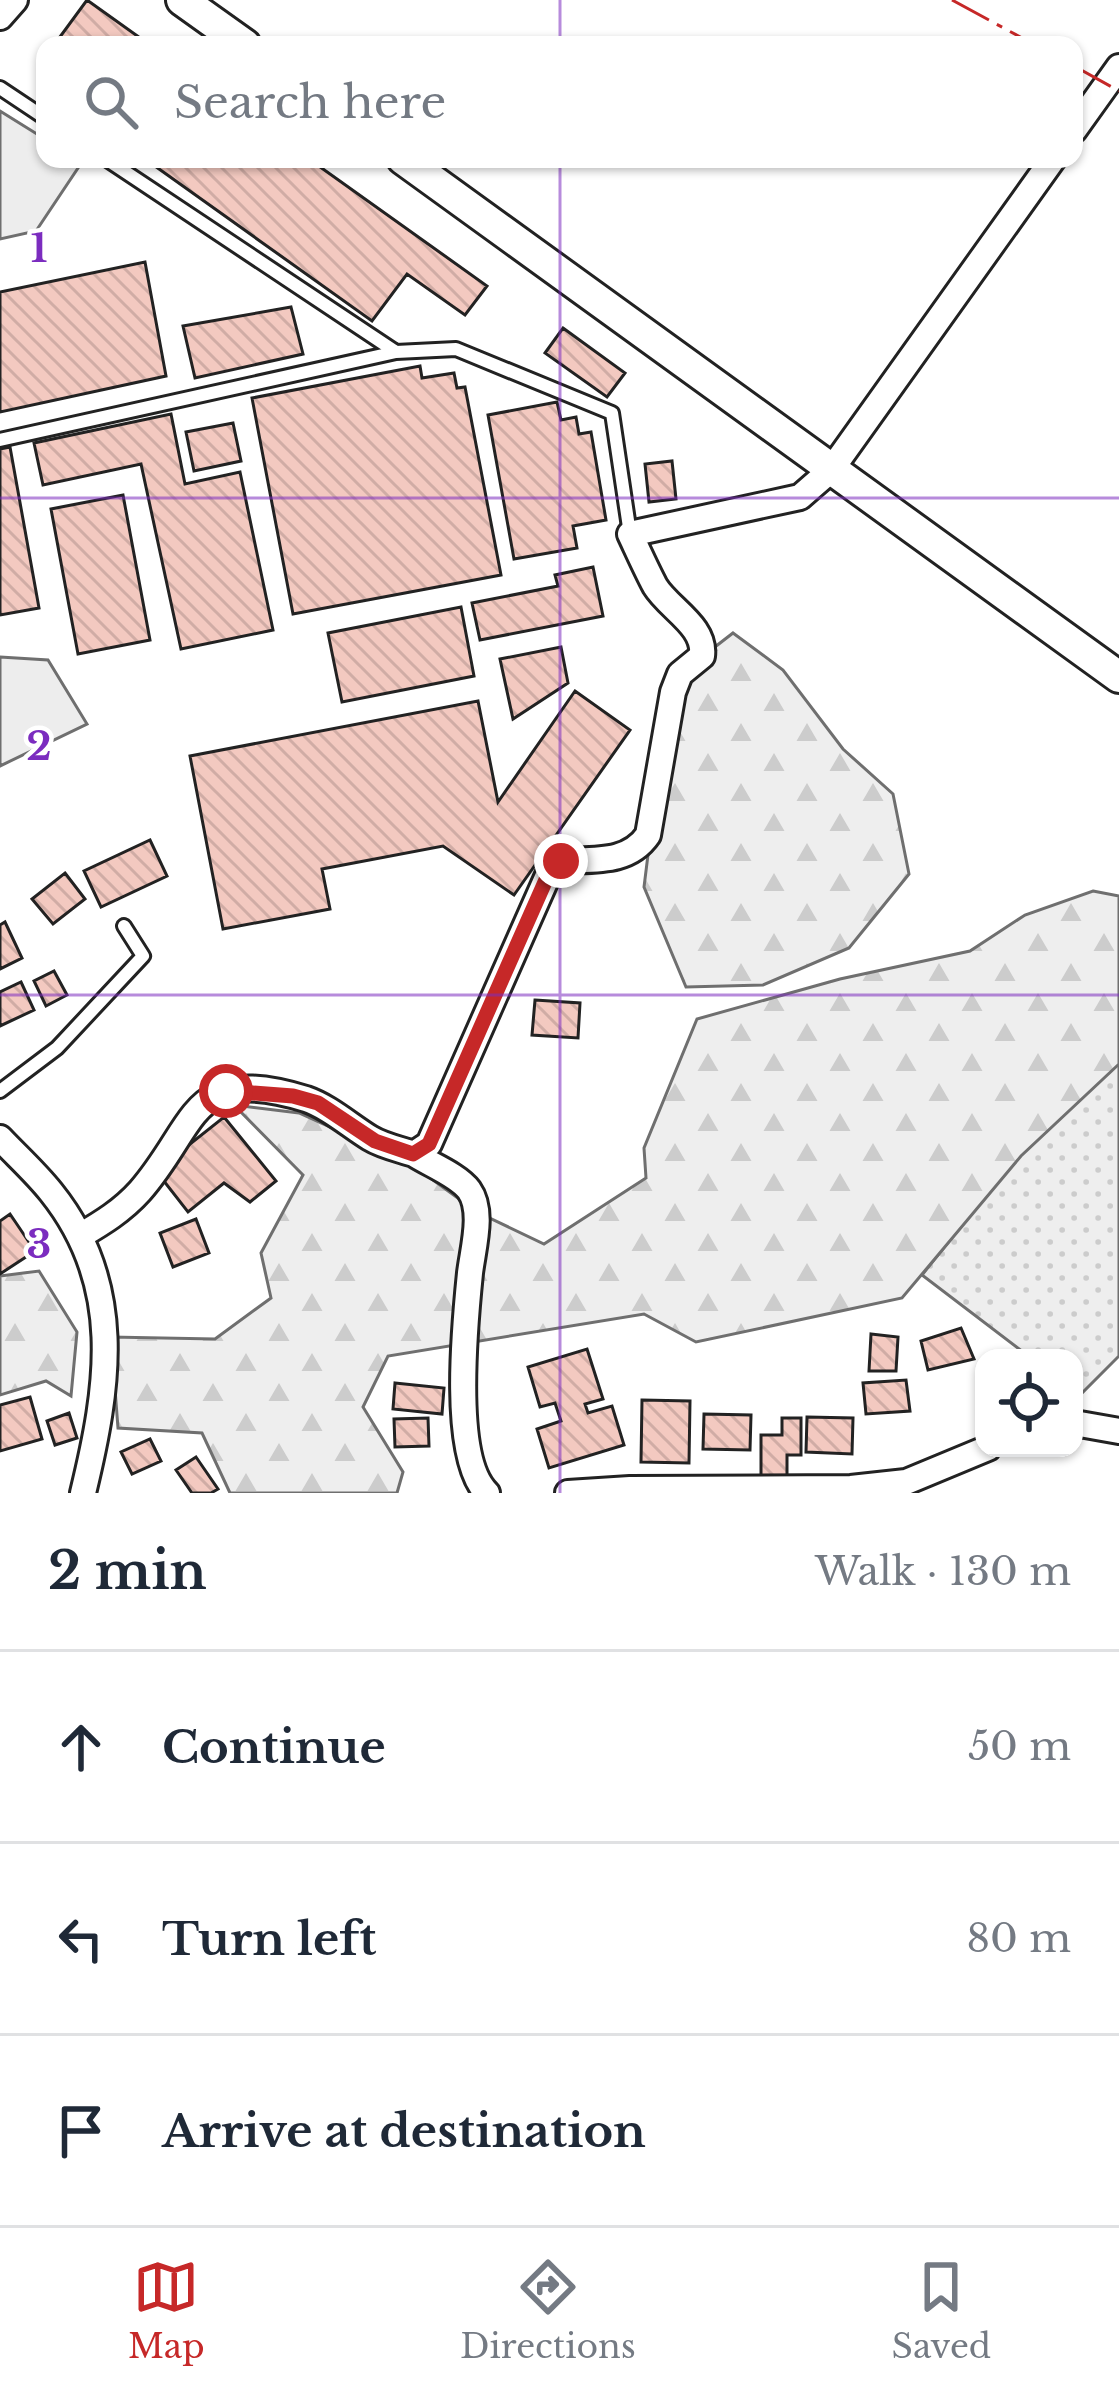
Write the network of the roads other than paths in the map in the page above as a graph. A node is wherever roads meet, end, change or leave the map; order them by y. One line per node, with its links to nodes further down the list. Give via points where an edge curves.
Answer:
1 (15, 0): 3 (street)
2 (182, 0): 4 (street)
3 (0, 17)
4 (232, 36)
5 (1119, 67): 8 (street)
6 (0, 88): 7 (lane)
7 (36, 112)
8 (1083, 117)
9 (120, 168): 12 (lane)
10 (415, 168): 14 (street)
11 (1048, 168): 14 (street)
12 (396, 352): 13 (lane); 15 (lane, via 456,350 612,413)
13 (0, 440)
14 (831, 470): 15 (street, via 800,497); 16 (street)
15 (630, 533): 20 (street, via 657,590 703,646 673,692 648,835 624,856 561,861 549,873 429,1144)
16 (1119, 677)
17 (124, 926): 18 (lane, via 143,956 57,1048)
18 (0, 1090)
19 (0, 1138): 21 (street, via 52,1192)
20 (413, 1154): 21 (street, via 375,1141 318,1103 226,1091 187,1118 120,1212); 26 (street, via 468,1188 477,1212 463,1342 467,1455)
21 (80, 1236): 25 (street, via 98,1275 106,1372)
22 (1083, 1425): 23 (street)
23 (1119, 1431)
24 (975, 1453): 27 (street, via 888,1484)
25 (83, 1493)
26 (487, 1493)
27 (568, 1493)

